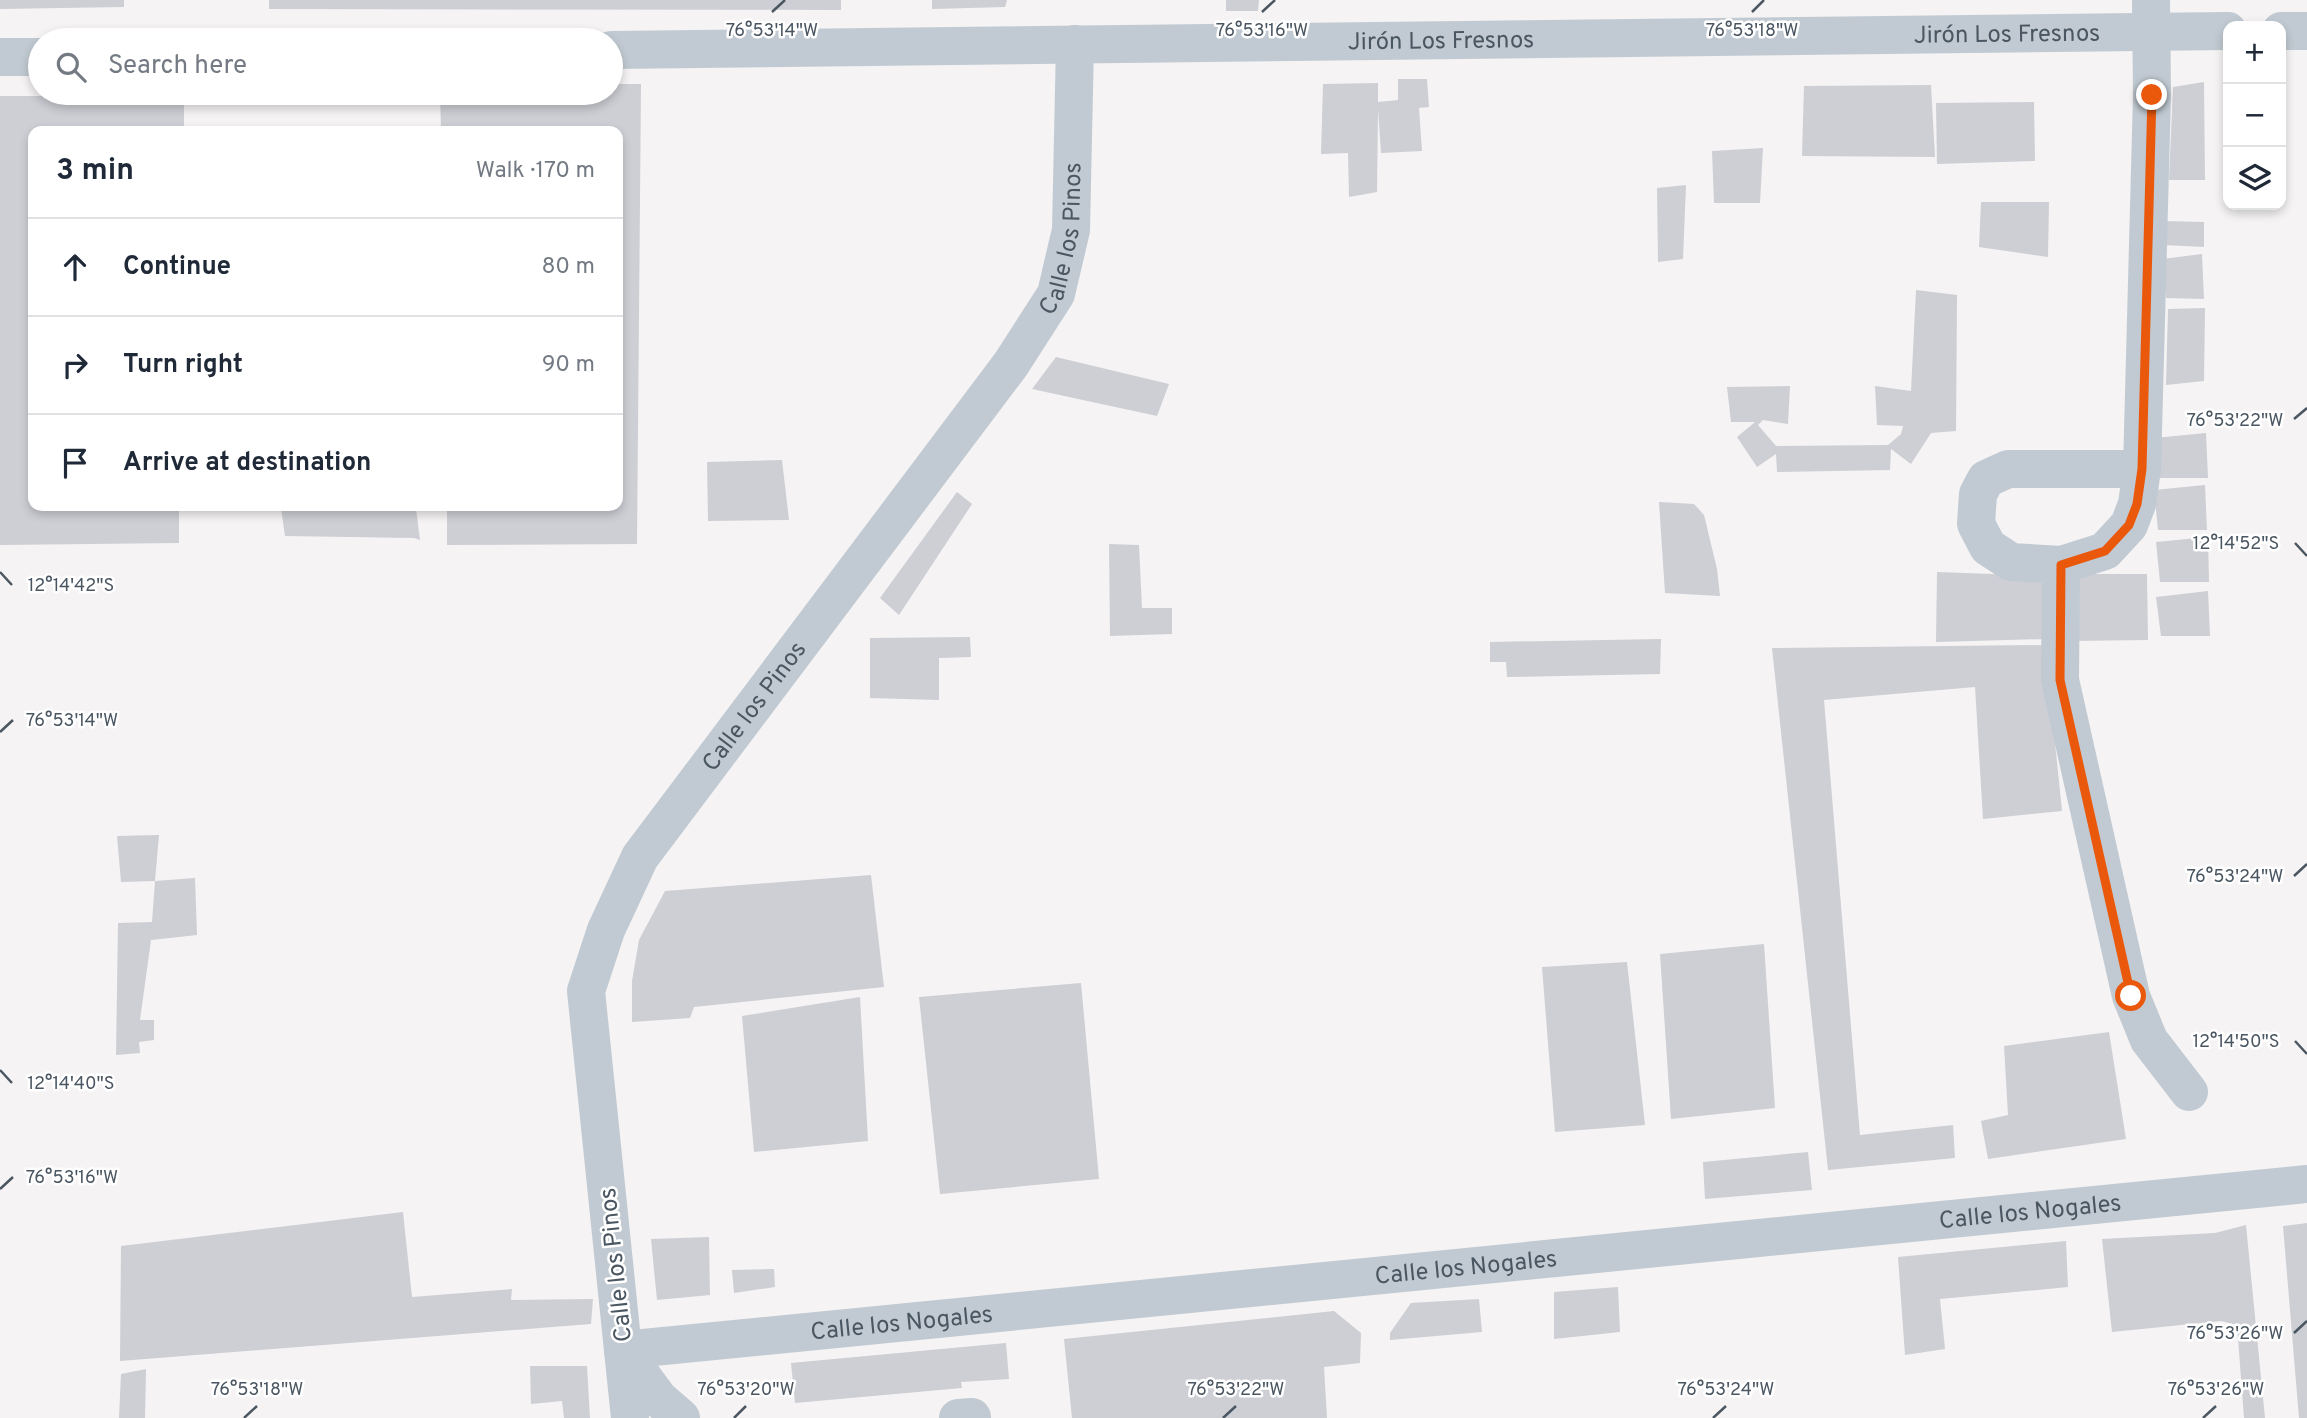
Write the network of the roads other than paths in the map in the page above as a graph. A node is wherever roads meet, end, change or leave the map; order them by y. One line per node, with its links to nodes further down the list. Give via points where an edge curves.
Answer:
1 (2151, 16): 2 (street, Jirón Los Fresnos); 5 (street, Jirón Los Fresnos); 9 (street)
2 (2223, 30)
3 (2286, 32): 4 (street)
4 (2307, 32)
5 (1075, 44): 6 (street, Jirón Los Fresnos); 13 (street, Calle los Pinos, via 1071,230 1056,294 1012,364 640,857 606,930 586,991)
6 (623, 50)
7 (0, 57): 8 (street)
8 (28, 57)
9 (2142, 469): 10 (street, via 2129,525 2105,551); 10 (street, via 2008,470 1986,479 1978,494 1976,524 1988,547 2011,562)
10 (2061, 565): 11 (street, via 2060,680 2131,996 2149,1040)
11 (2189, 1092)
12 (2307, 1184): 13 (street, Calle los Nogales)
13 (623, 1350): 14 (street, Calle los Pinos); 15 (street, via 659,1399)
14 (630, 1418)
15 (681, 1418)

